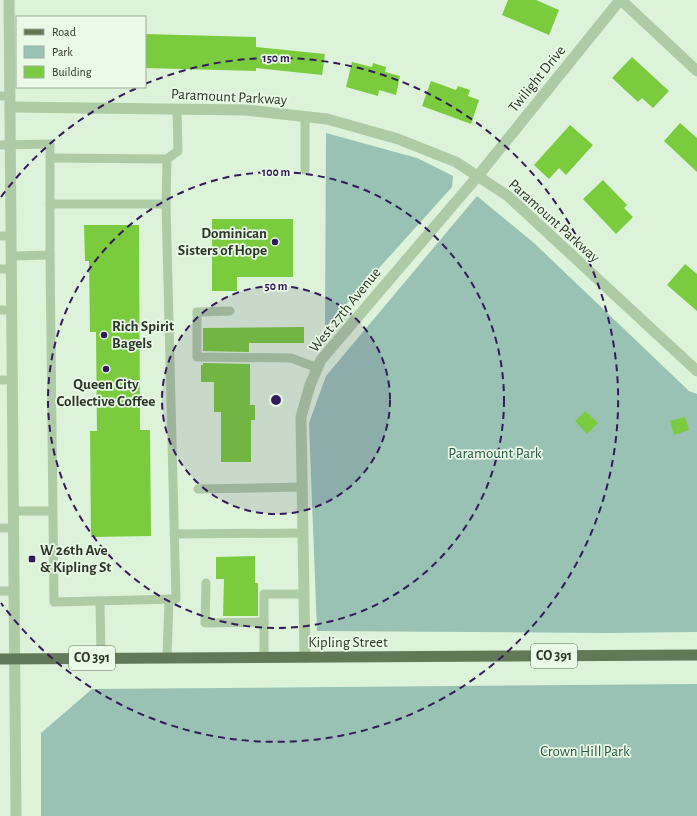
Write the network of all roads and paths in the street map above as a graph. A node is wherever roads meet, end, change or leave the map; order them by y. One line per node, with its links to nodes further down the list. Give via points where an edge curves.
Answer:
1 (9, 0): 3 (street)
2 (621, 0): 4 (street); 13 (street, Twilight Drive)
3 (5, 24): 5 (street)
4 (697, 71)
5 (5, 96): 6 (street)
6 (10, 107): 7 (street, Paramount Parkway); 9 (street)
7 (177, 110): 8 (street, Paramount Parkway, via 246,110); 11 (lane, via 178,151)
8 (305, 117): 12 (lane); 13 (street, Paramount Parkway, via 327,119 398,139 456,162)
9 (5, 145): 10 (lane, via 50,144); 16 (street)
10 (51, 158): 11 (lane); 14 (lane)
11 (167, 159): 15 (lane)
12 (305, 170)
13 (477, 177): 24 (street, West 27th Avenue, via 321,360); 25 (street, Paramount Parkway, via 508,196)
14 (50, 204): 15 (lane); 17 (lane)
15 (166, 204): 35 (lane)
16 (6, 236): 18 (street)
17 (50, 255): 18 (lane); 31 (lane)
18 (12, 256): 20 (street)
19 (0, 269): 20 (lane)
20 (12, 269): 22 (street)
21 (0, 310): 22 (lane)
22 (12, 310): 27 (street)
23 (230, 311): 24 (lane, via 197,312 197,357 291,358)
24 (318, 368): 28 (street, West 27th Avenue, via 301,417)
25 (697, 371)
26 (0, 380): 27 (lane)
27 (13, 380): 30 (street)
28 (302, 487): 29 (lane); 34 (street, West 27th Avenue)
29 (198, 489)
30 (14, 511): 31 (lane); 33 (street)
31 (52, 511): 41 (lane, via 54,602)
32 (0, 528): 33 (lane)
33 (14, 528): 38 (street)
34 (303, 533): 35 (lane); 39 (street, West 27th Avenue)
35 (174, 534): 40 (lane, via 176,599)
36 (206, 583): 42 (lane, via 206,623)
37 (0, 591): 38 (lane)
38 (14, 591): 49 (street)
39 (304, 594): 42 (lane, via 264,594); 45 (street, West 27th Avenue)
40 (169, 599): 41 (lane); 47 (lane)
41 (100, 600): 46 (lane)
42 (264, 622): 44 (lane)
43 (697, 655): 45 (main road, Kipling Street / CO 391)
44 (264, 657): 45 (main road, Kipling Street / CO 391); 47 (main road, Kipling Street / CO 391)
45 (305, 657)
46 (100, 658): 47 (main road, Kipling Street / CO 391); 49 (main road, Kipling Street / CO 391)
47 (167, 658)
48 (0, 659): 49 (main road, Kipling Street / CO 391)
49 (15, 659): 50 (street)
50 (16, 816)

